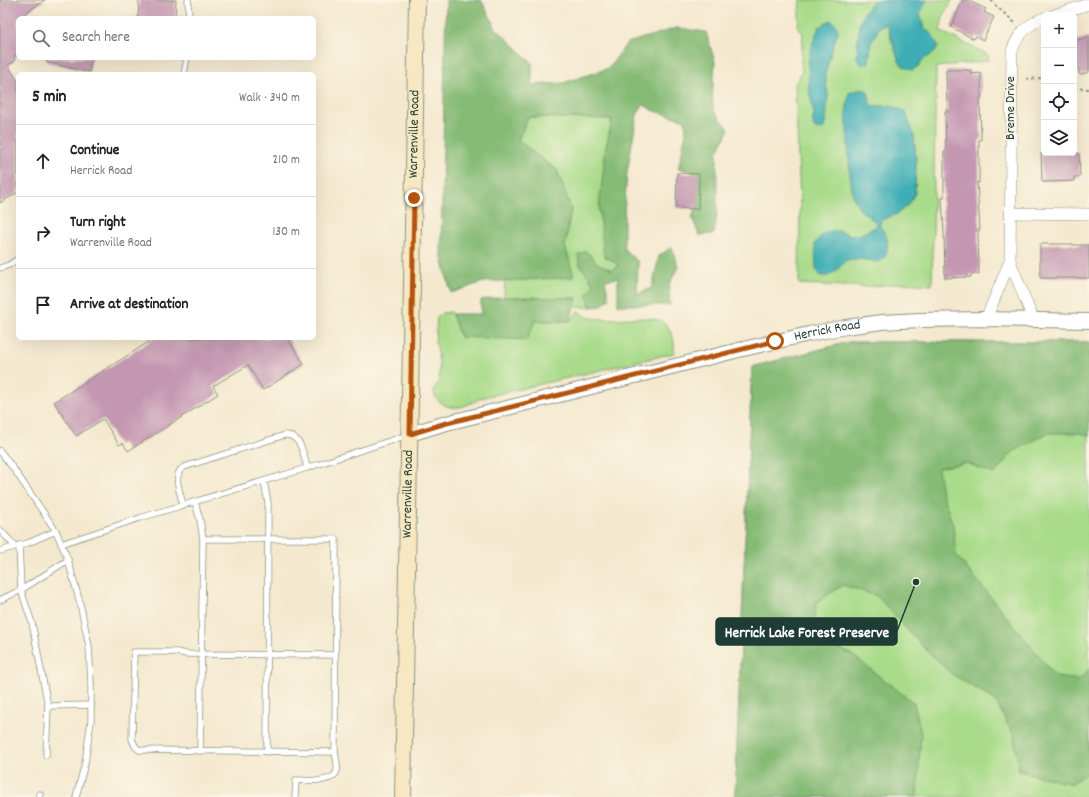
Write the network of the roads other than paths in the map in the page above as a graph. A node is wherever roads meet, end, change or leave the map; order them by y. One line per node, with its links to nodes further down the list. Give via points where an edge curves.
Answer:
1 (188, 0): 5 (lane)
2 (417, 0): 17 (main road, Warrenville Road)
3 (1089, 4): 4 (street)
4 (1064, 12)
5 (189, 16)
6 (1041, 20): 9 (street, Breme Drive, via 1027,27 1016,40 1012,51)
7 (187, 60): 8 (lane)
8 (184, 72)
9 (1010, 213): 10 (street); 12 (street, Breme Drive)
10 (1089, 214)
11 (16, 260): 13 (lane)
12 (1010, 261): 14 (street, Breme Drive); 15 (street, Breme Drive)
13 (0, 268)
14 (986, 319): 15 (street, Herrick Road); 17 (street, Herrick Road, via 882,322 814,333)
15 (1033, 319): 16 (street, Herrick Road)
16 (1089, 321)
17 (410, 434): 19 (lane); 44 (main road, Warrenville Road)
18 (1, 455): 24 (lane, via 13,468)
19 (307, 468): 20 (lane); 22 (lane, via 299,444 295,438 285,435 180,469 177,480)
20 (264, 481): 21 (lane); 26 (lane, via 268,503)
21 (195, 502): 22 (lane); 25 (lane)
22 (183, 505): 27 (lane)
23 (0, 530): 28 (lane)
24 (56, 532): 27 (lane); 28 (lane)
25 (203, 539): 26 (lane); 33 (lane)
26 (269, 539): 34 (lane); 35 (lane, via 336,539)
27 (61, 544): 30 (lane)
28 (17, 546): 29 (lane); 31 (lane)
29 (0, 551)
30 (68, 560): 31 (lane); 36 (lane, via 89,646)
31 (21, 590): 32 (lane); 37 (lane, via 32,623)
32 (0, 600)
33 (201, 654): 34 (lane); 38 (lane); 38 (lane, via 134,652 132,739 134,746 140,750)
34 (268, 654): 35 (lane); 39 (lane)
35 (335, 655): 40 (lane)
36 (91, 705): 37 (lane); 42 (lane, via 92,721)
37 (48, 706): 41 (lane)
38 (200, 751): 39 (lane)
39 (267, 752): 40 (lane)
40 (335, 752): 43 (lane, via 336,773 327,780 296,780)
41 (46, 755)
42 (76, 797)
43 (295, 797)
44 (403, 797)

